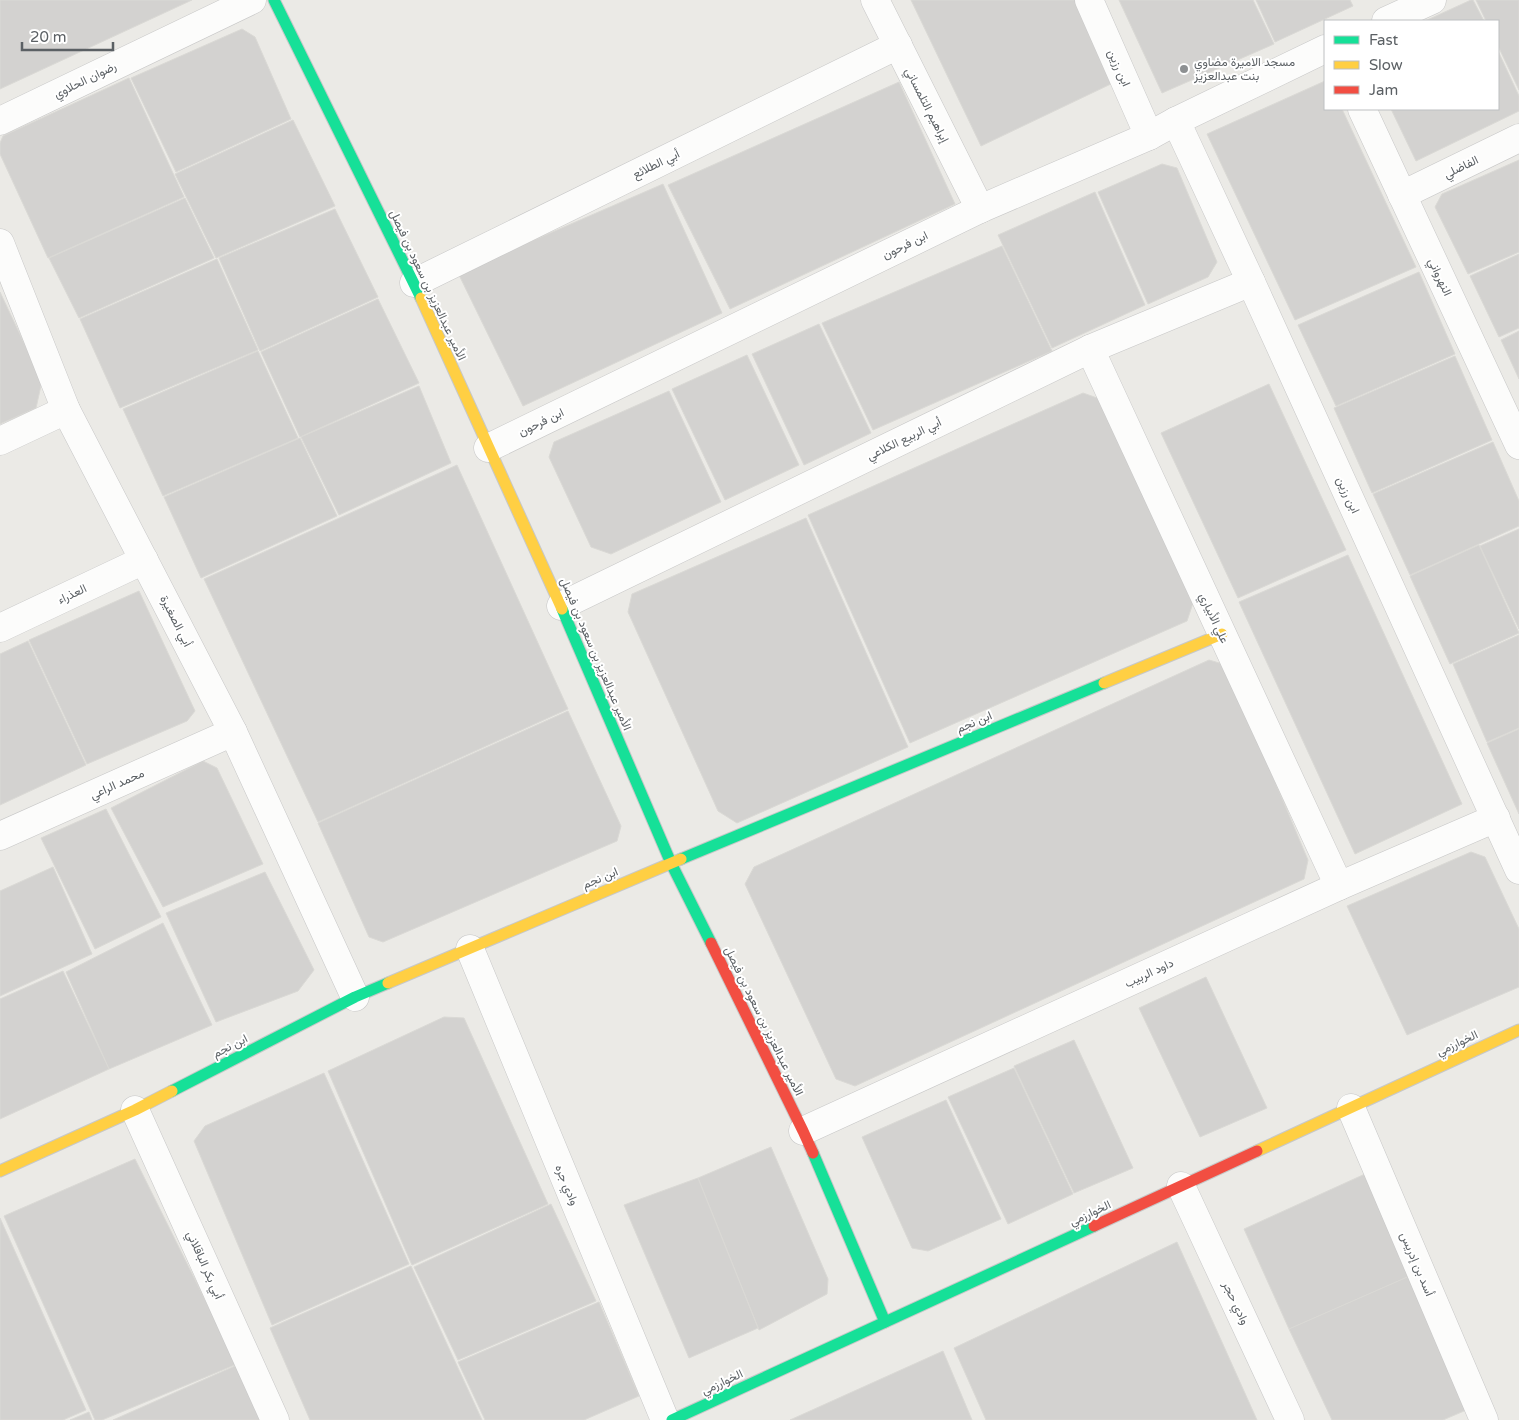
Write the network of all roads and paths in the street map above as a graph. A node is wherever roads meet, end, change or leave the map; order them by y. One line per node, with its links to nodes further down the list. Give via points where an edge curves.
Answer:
1 (252, 0): 10 (street, رضوان الحلاوي)
2 (274, 0): 18 (street, الأمير عبدالعزيز بن سعود بن فيصل)
3 (875, 0): 7 (street, إبراهيم التلمساني)
4 (1089, 0): 12 (street, ابن رزين)
5 (1432, 0): 6 (street)
6 (1388, 20)
7 (898, 45): 15 (street, إبراهيم التلمساني); 18 (street, أبي الطلائع)
8 (1324, 50): 11 (street, ابن فرحون)
9 (1362, 110): 14 (street, النهرواني)
10 (0, 121)
11 (1176, 121): 12 (street, ابن فرحون); 17 (street, ابن رزين)
12 (1149, 136): 15 (street, ابن فرحون)
13 (1519, 138): 14 (street, الفاضلي)
14 (1402, 195): 22 (street, النهرواني)
15 (980, 209): 23 (street, ابن فرحون)
16 (0, 243): 20 (street, أبي الصغيرة)
17 (1251, 282): 19 (street, أبي الربيع الكلاعي); 29 (street, ابن رزين)
18 (414, 283): 23 (street, الأمير عبدالعزيز بن سعود بن فيصل)
19 (1090, 349): 25 (street, أبي الربيع الكلاعي); 27 (street, علي الأبياري)
20 (66, 410): 21 (street); 24 (street, أبي الصغيرة)
21 (0, 441)
22 (1519, 445)
23 (488, 448): 25 (street, الأمير عبدالعزيز بن سعود بن فيصل)
24 (144, 560): 26 (street, العذراء); 28 (street, أبي الصغيرة)
25 (561, 606): 31 (street, الأمير عبدالعزيز بن سعود بن فيصل)
26 (0, 628)
27 (1222, 634): 31 (street, ابن نجم); 33 (street, علي الأبياري)
28 (233, 732): 30 (street, محمد الراعي); 35 (street, أبي الصغيرة)
29 (1496, 818): 32 (street, ابن رزين); 33 (street, داود الربيب)
30 (0, 836)
31 (671, 863): 34 (street, ابن نجم); 39 (street, الأمير عبدالعزيز بن سعود بن فيصل)
32 (1519, 870)
33 (1339, 886): 39 (street, داود الربيب)
34 (470, 949): 35 (street, ابن نجم); 44 (street, وادي جره)
35 (354, 997): 38 (street, ابن نجم)
36 (1519, 1030): 37 (street, الخوارزمي)
37 (1351, 1108): 41 (street, الخوارزمي); 47 (street, أسد بن إدريس)
38 (135, 1110): 40 (street, ابن نجم); 43 (street, أبي بكر الباقلاني)
39 (803, 1131): 42 (street, الأمير عبدالعزيز بن سعود بن فيصل)
40 (0, 1171)
41 (1181, 1186): 42 (street, الخوارزمي); 46 (street, وادي حجر)
42 (885, 1322): 45 (street, الخوارزمي)
43 (275, 1420)
44 (665, 1420)
45 (672, 1420)
46 (1290, 1420)
47 (1484, 1420)

